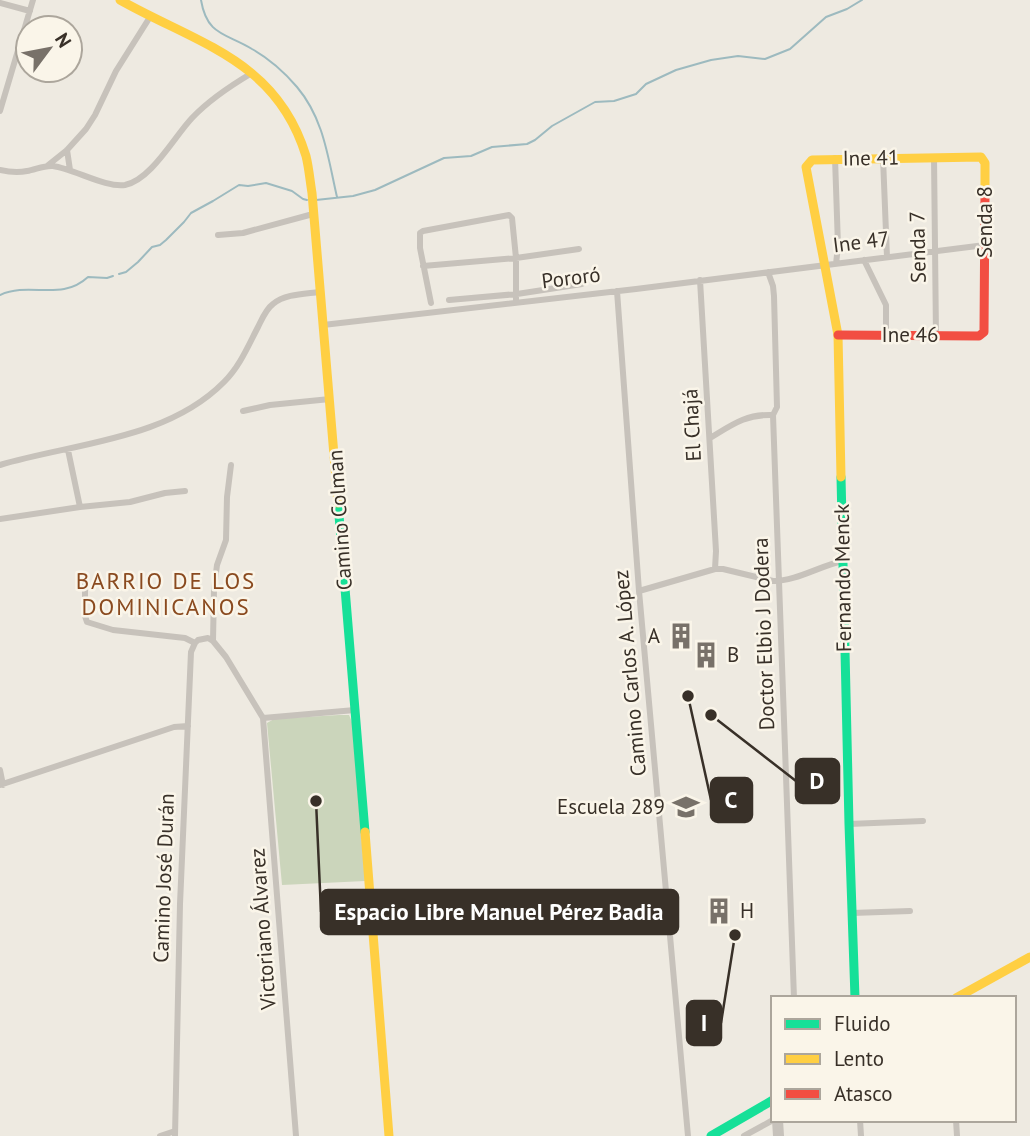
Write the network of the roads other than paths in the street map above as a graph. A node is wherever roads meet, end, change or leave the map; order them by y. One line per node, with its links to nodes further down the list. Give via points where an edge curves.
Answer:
1 (33, 0): 4 (street)
2 (120, 0): 5 (street, Camino Colman)
3 (0, 3): 4 (street)
4 (30, 11): 7 (street)
5 (150, 17): 6 (street, Camino Colman, via 217,49); 8 (street, via 90,123)
6 (252, 73): 15 (street, via 201,109 138,180 110,184); 16 (street, Camino Colman, via 271,91 295,127 306,157)
7 (0, 111)
8 (67, 150): 13 (street); 15 (street)
9 (934, 157): 11 (street, Ine 41); 18 (street, Senda 8, via 981,157 985,163); 20 (street, Senda 7)
10 (835, 158): 11 (street, Ine 41); 12 (street, Ine 41); 25 (street)
11 (883, 158): 21 (street)
12 (809, 162): 24 (street, Fernando Menck, via 806,167)
13 (47, 166): 14 (street, via 25,172); 15 (street)
14 (0, 170)
15 (69, 170)
16 (313, 214): 17 (street); 31 (street, Camino Colman)
17 (218, 235)
18 (985, 245): 20 (street, Ine 47); 37 (street, Senda 8, via 986,326)
19 (579, 249): 22 (street)
20 (935, 251): 21 (street, Ine 47); 40 (street, Senda 7)
21 (887, 257): 23 (street, Ine 47)
22 (516, 258): 26 (street); 26 (street, via 512,218 504,215 423,231 419,236); 32 (street)
23 (864, 260): 25 (street, Ine 47); 39 (street, via 886,305)
24 (824, 264): 25 (street, Ine 47); 27 (street, Pororó); 38 (street, Fernando Menck)
25 (836, 264)
26 (423, 266): 35 (street)
27 (768, 271): 28 (street, Pororó); 43 (street, Doctor Elbio J Dodera, via 774,296 777,407)
28 (699, 281): 30 (street, Pororó); 44 (street, El Chajá)
29 (582, 284): 32 (street)
30 (617, 291): 34 (street, Pororó); 55 (street, Camino Carlos A. López)
31 (319, 292): 36 (street, Camino Colman); 45 (street, via 273,304 224,382 188,411 157,425)
32 (517, 294): 33 (street); 34 (street)
33 (449, 300)
34 (516, 302): 36 (street, Pororó)
35 (430, 303)
36 (323, 325): 41 (street, Camino Colman)
37 (982, 334): 40 (street, Ine 46)
38 (838, 335): 39 (street, Ine 46); 51 (street, Fernando Menck)
39 (886, 335): 40 (street, Ine 46)
40 (936, 335)
41 (330, 399): 42 (street); 58 (street, Camino Colman)
42 (243, 411)
43 (773, 415): 44 (street, via 754,415); 53 (street, Doctor Elbio J Dodera)
44 (710, 438): 52 (street, El Chajá)
45 (68, 450): 46 (street); 49 (street)
46 (0, 465)
47 (231, 465): 56 (street, via 226,540 214,589)
48 (185, 491): 49 (street)
49 (80, 507): 50 (street)
50 (0, 519)
51 (843, 561): 53 (street); 64 (street, Fernando Menck)
52 (715, 569): 53 (street); 55 (street)
53 (780, 581): 68 (street, Doctor Elbio J Dodera)
54 (85, 582): 57 (street, via 88,622)
55 (639, 591): 77 (street, Camino Carlos A. López)
56 (213, 641): 57 (street, via 203,638); 59 (street)
57 (195, 643): 60 (street, Camino José Durán)
58 (355, 710): 59 (street); 76 (street, Camino Colman)
59 (263, 718): 75 (street, Victoriano Álvarez)
60 (188, 726): 62 (street); 73 (street, Camino José Durán)
61 (0, 770): 62 (street)
62 (1, 785)
63 (923, 821): 64 (street)
64 (849, 824): 66 (street, Fernando Menck)
65 (910, 911): 66 (street)
66 (852, 913): 69 (street, Fernando Menck)
67 (1030, 957): 70 (street)
68 (794, 996)
69 (855, 996)
70 (960, 996)
71 (771, 1101): 78 (street)
72 (772, 1122): 79 (street)
73 (175, 1133): 74 (street)
74 (160, 1136)
75 (296, 1136)
76 (388, 1136)
77 (688, 1136)
78 (711, 1136)
79 (744, 1136)

